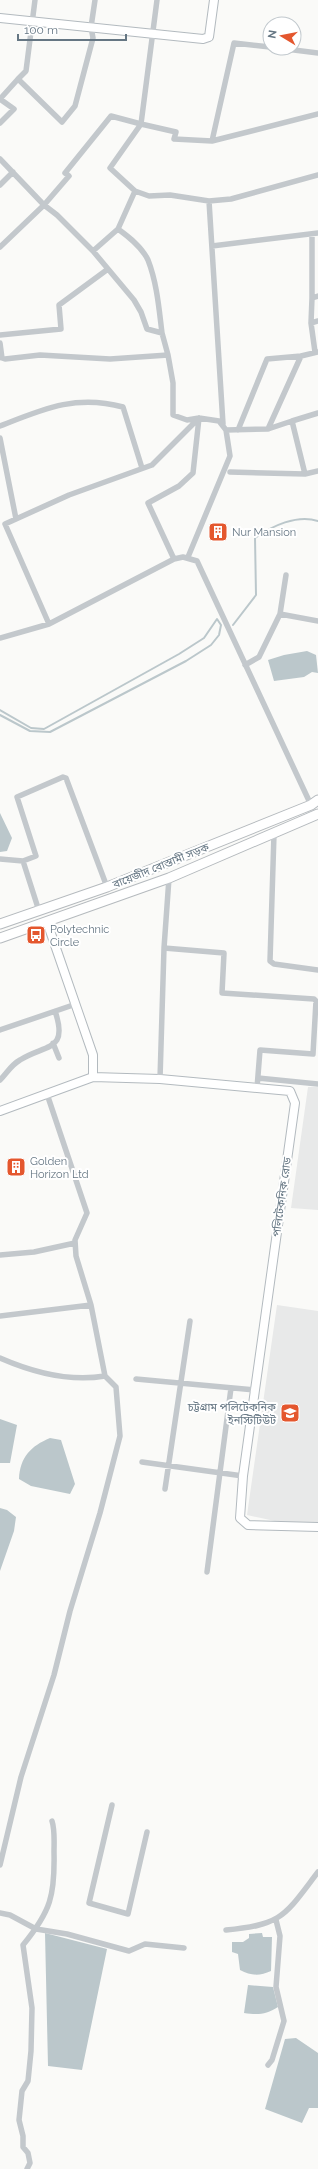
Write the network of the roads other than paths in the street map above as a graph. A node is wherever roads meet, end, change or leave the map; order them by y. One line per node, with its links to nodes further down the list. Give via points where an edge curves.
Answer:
1 (35, 0): 6 (street)
2 (96, 0): 7 (street)
3 (157, 0): 8 (street)
4 (214, 0): 8 (main road, via 209,37 203,39)
5 (0, 18): 6 (main road)
6 (31, 22): 7 (main road); 12 (street, via 26,71)
7 (91, 28): 8 (main road); 12 (street, via 91,44 75,106 62,122)
8 (153, 33): 15 (street)
9 (262, 46): 16 (street, via 234,43)
10 (302, 51): 11 (street)
11 (318, 53)
12 (18, 79): 14 (street, via 0,99 14,109)
13 (318, 114): 16 (street)
14 (0, 123)
15 (141, 124): 16 (street, via 176,132 174,139); 21 (street, via 110,168); 23 (street, via 111,116 65,173 70,176)
16 (212, 141)
17 (0, 159): 18 (street)
18 (13, 172): 20 (street); 23 (street)
19 (318, 175): 22 (street, via 231,199)
20 (0, 185)
21 (135, 191): 22 (street, via 149,196 170,195); 24 (street)
22 (209, 201): 26 (street)
23 (44, 205): 27 (street); 28 (street)
24 (118, 228): 28 (street); 34 (street, via 133,241 147,259 156,290)
25 (315, 233): 26 (street); 31 (street)
26 (212, 246): 44 (street)
27 (0, 247)
28 (93, 251): 29 (street)
29 (108, 269): 34 (street, via 142,312 147,329); 35 (street, via 59,305 61,329)
30 (318, 296): 31 (street)
31 (312, 298): 33 (street)
32 (318, 321): 33 (street)
33 (311, 323): 37 (street)
34 (162, 333): 38 (street)
35 (0, 335)
36 (0, 343): 38 (street, via 2,358 5,359 40,355 110,359)
37 (317, 352): 39 (street)
38 (168, 355): 41 (street, via 173,383 173,415 187,420)
39 (301, 356): 45 (street); 46 (street, via 268,359)
40 (318, 413): 42 (street)
41 (199, 418): 44 (street, via 219,420); 48 (street, via 152,465); 55 (street, via 193,473 179,486 148,503)
42 (292, 421): 45 (street); 51 (street)
43 (0, 426): 48 (street, via 40,410 72,402 119,406 124,410)
44 (224, 427): 46 (street); 54 (street, via 230,456)
45 (268, 429): 46 (street)
46 (238, 430)
47 (0, 438): 52 (street)
48 (142, 468): 52 (street, via 69,495)
49 (318, 471): 51 (street)
50 (230, 472): 51 (street)
51 (305, 474)
52 (16, 519): 53 (street)
53 (3, 525): 59 (street)
54 (188, 557): 55 (street); 61 (street, via 197,562)
55 (174, 559): 59 (street)
56 (286, 575): 57 (street)
57 (280, 614): 58 (street); 61 (street, via 259,657)
58 (318, 621)
59 (49, 624): 60 (street)
60 (0, 638)
61 (245, 665): 62 (street)
62 (315, 803): 68 (main road, বায়েজীদ বোস্তামী সড়ক)
63 (318, 814): 64 (main road, বায়েজীদ বোস্তামী সড়ক)
64 (274, 834): 67 (main road, বায়েজীদ বোস্তামী সড়ক); 74 (street, via 270,961 274,964)
65 (0, 859): 66 (street)
66 (24, 861): 68 (street, via 36,856 17,797 65,778); 69 (street)
67 (169, 878): 70 (main road, বায়েজীদ বোস্তামী সড়ক); 73 (street)
68 (107, 887): 69 (main road, বায়েজীদ বোস্তামী সড়ক)
69 (39, 911): 71 (main road, বায়েজীদ বোস্তামী সড়ক)
70 (47, 922): 72 (main road, বায়েজীদ বোস্তামী সড়ক); 75 (main road)
71 (0, 924)
72 (0, 938)
73 (164, 948): 81 (street, via 224,953 222,993 315,1000 313,1054 260,1050); 82 (street)
74 (318, 970)
75 (76, 1004): 76 (street); 80 (main road, via 93,1055)
76 (55, 1011): 77 (street); 78 (street, via 60,1027)
77 (0, 1030)
78 (54, 1043): 79 (street); 83 (street, via 22,1058 11,1066)
79 (59, 1058)
80 (93, 1077): 82 (main road, পলিটেকনিক রোড); 86 (main road, পলিটেকনিক রোড)
81 (258, 1078): 84 (street); 85 (street)
82 (160, 1079): 85 (main road, পলিটেকনিক রোড)
83 (0, 1080)
84 (318, 1084)
85 (257, 1088): 98 (main road, পলিটেকনিক রোড, via 290,1091 295,1103)
86 (47, 1094): 87 (main road, পলিটেকনিক রোড); 88 (street, via 87,1213 74,1240)
87 (0, 1111)
88 (75, 1243): 89 (street, via 34,1252); 90 (street, via 76,1256)
89 (0, 1255)
90 (91, 1305): 91 (street); 94 (street)
91 (0, 1316)
92 (190, 1321): 96 (street)
93 (0, 1358): 94 (street, via 34,1370 66,1377)
94 (105, 1376): 109 (street, via 116,1387 120,1436 54,1675 21,1777)
95 (136, 1379): 96 (street)
96 (182, 1382): 97 (street); 100 (street)
97 (231, 1388): 98 (street); 101 (street)
98 (255, 1390): 102 (main road, পলিটেকনিক রোড)
99 (142, 1462): 100 (street)
100 (168, 1467): 101 (street); 103 (street)
101 (219, 1473): 102 (street); 105 (street)
102 (243, 1476): 104 (main road, পলিটেকনিক রোড, via 240,1518 248,1525)
103 (165, 1489)
104 (318, 1527)
105 (207, 1572)
106 (112, 1805): 108 (street, via 89,1902 128,1914)
107 (52, 1821): 113 (street, via 55,1871 53,1893)
108 (147, 1832)
109 (0, 1865)
110 (318, 1872): 112 (street, via 291,1907)
111 (0, 1913): 113 (street, via 10,1915)
112 (276, 1920): 114 (street, via 253,1928); 116 (street, via 280,1936 276,1987 284,2021 272,2060)
113 (36, 1929): 115 (street, via 66,1934 129,1951 145,1944); 117 (street, via 23,1945 32,2008 28,2081 22,2091 19,2120 23,2147 28,2153 30,2163)
114 (226, 1930)
115 (184, 1948)
116 (268, 2065)
117 (27, 2169)

